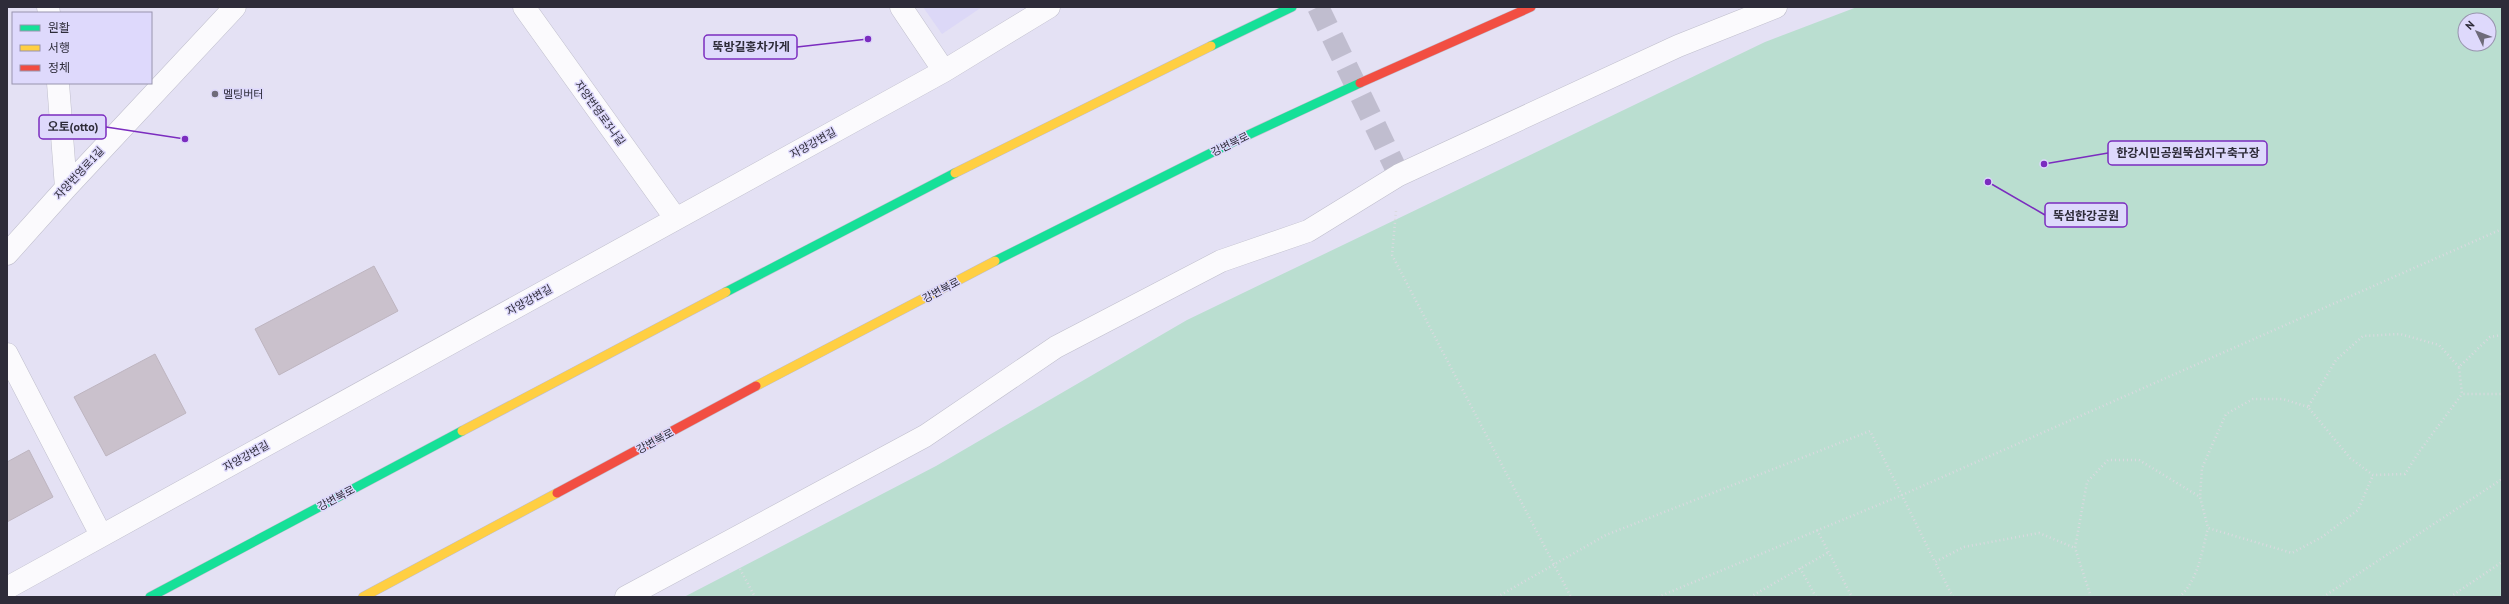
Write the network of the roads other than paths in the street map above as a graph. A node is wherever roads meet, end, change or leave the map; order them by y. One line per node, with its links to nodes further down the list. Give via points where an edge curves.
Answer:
1 (235, 7): 10 (street, 자양번영로1길)
2 (524, 7): 11 (street, 자양번영로3나길)
3 (901, 7): 8 (street)
4 (1049, 7): 8 (street, 자양강변길)
5 (1292, 7): 17 (highway, 강변북로, via 1025,136 542,388)
6 (1531, 7): 18 (highway, 강변북로, via 1400,63 1106,203)
7 (1776, 7): 19 (street, via 1678,46 1399,175 1308,231 1221,261 1056,347 925,436)
8 (944, 71): 11 (street, 자양강변길)
9 (58, 84): 10 (street)
10 (66, 188): 12 (street, 자양번영로1길)
11 (676, 219): 15 (street, 자양강변길)
12 (16, 230): 13 (street, 자양번영로1길)
13 (7, 254)
14 (7, 354): 15 (street)
15 (101, 535): 16 (street, 자양강변길)
16 (7, 588)
17 (150, 597)
18 (363, 597)
19 (626, 597)

